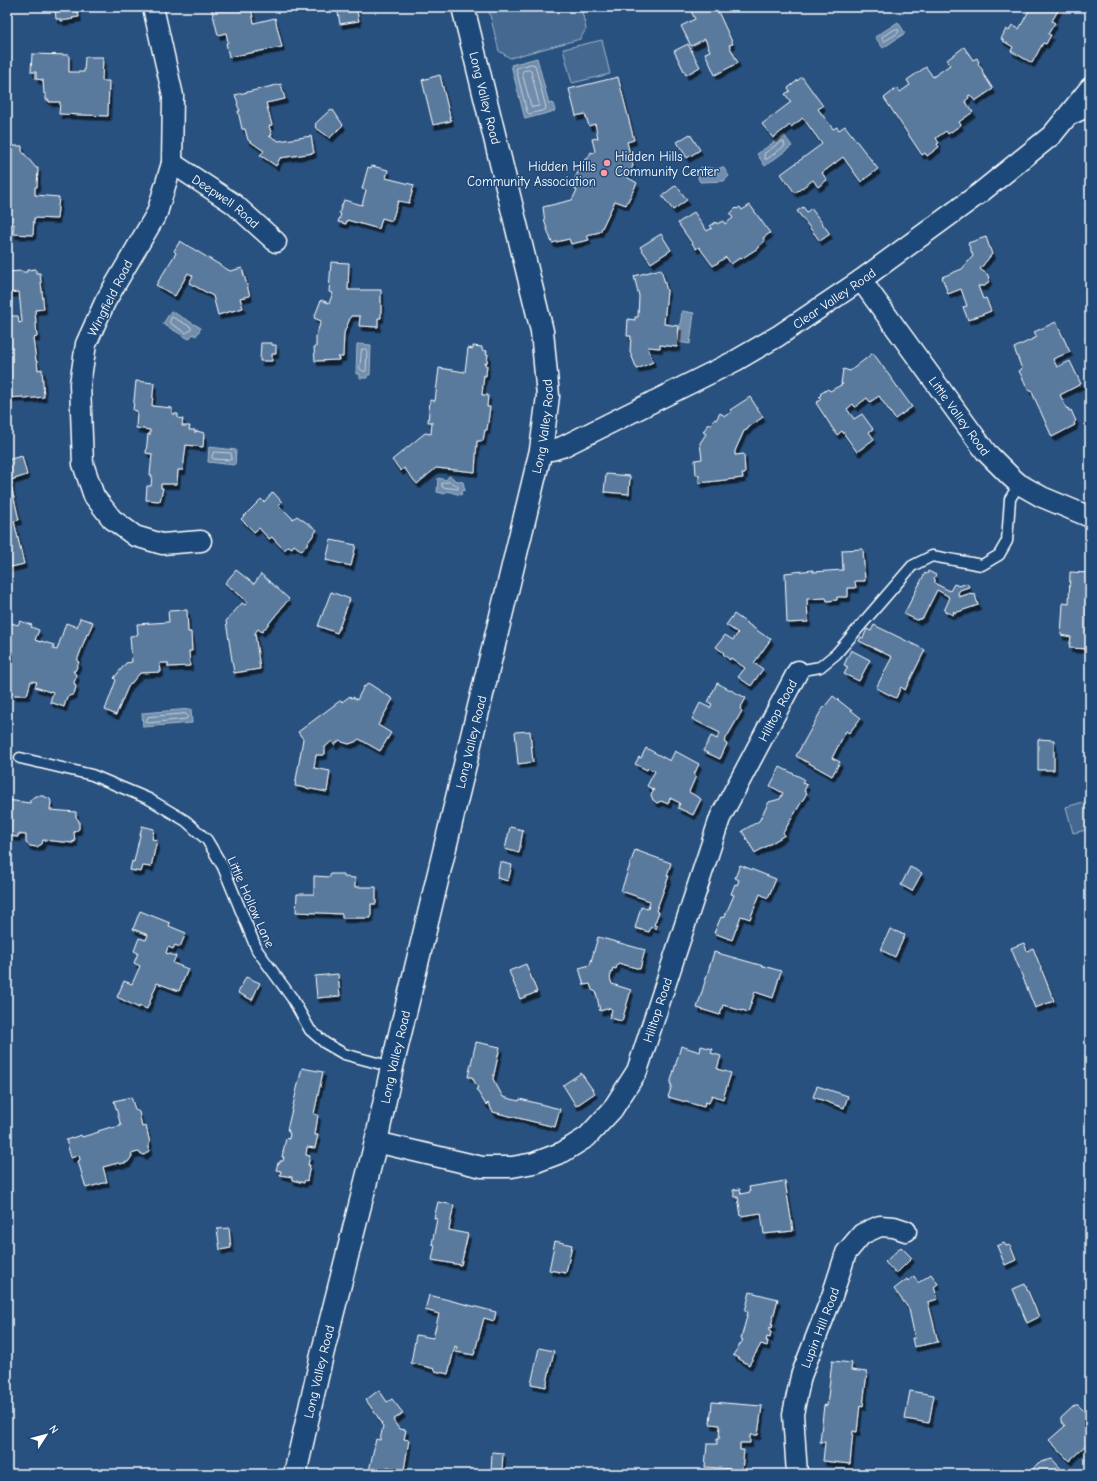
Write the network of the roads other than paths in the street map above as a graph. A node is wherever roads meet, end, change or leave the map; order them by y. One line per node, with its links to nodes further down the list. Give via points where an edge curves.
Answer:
1 (153, 7): 6 (street, Wingfield Road, via 172,96)
2 (463, 7): 9 (street, Long Valley Road, via 542,331 548,396)
3 (1090, 88): 5 (street, Clear Valley Road)
4 (1090, 111): 5 (lane)
5 (1061, 124): 8 (street, Clear Valley Road, via 1052,135 980,193)
6 (172, 163): 7 (street, Deepwell Road, via 234,204); 12 (street, Wingfield Road, via 157,213 105,302 86,344 80,384 83,464 94,496 112,519 135,536 162,544)
7 (276, 242)
8 (861, 280): 9 (street, Clear Valley Road, via 778,336 735,361 562,447); 10 (street, Little Valley Road, via 986,452)
9 (541, 450): 15 (street, Long Valley Road)
10 (1019, 484): 11 (street, Little Valley Road, via 1042,498); 13 (lane, via 1010,499 1006,541 999,555 982,565 932,556 912,566 836,654 820,667)
11 (1090, 517)
12 (201, 541)
13 (798, 671): 16 (street, Hilltop Road, via 720,818 637,1071 612,1110 587,1137 563,1152 512,1168 482,1167)
14 (20, 758): 15 (lane, Little Hollow Lane, via 92,775 149,799 186,821 207,840 223,867 257,950 292,998 310,1030 325,1044 344,1054)
15 (392, 1067): 16 (street, Long Valley Road)
16 (376, 1142): 18 (street, Long Valley Road)
17 (906, 1231): 19 (street, Lupin Hill Road, via 894,1226 880,1226 862,1234 846,1253 802,1376 793,1414)
18 (295, 1474)
19 (797, 1474)

